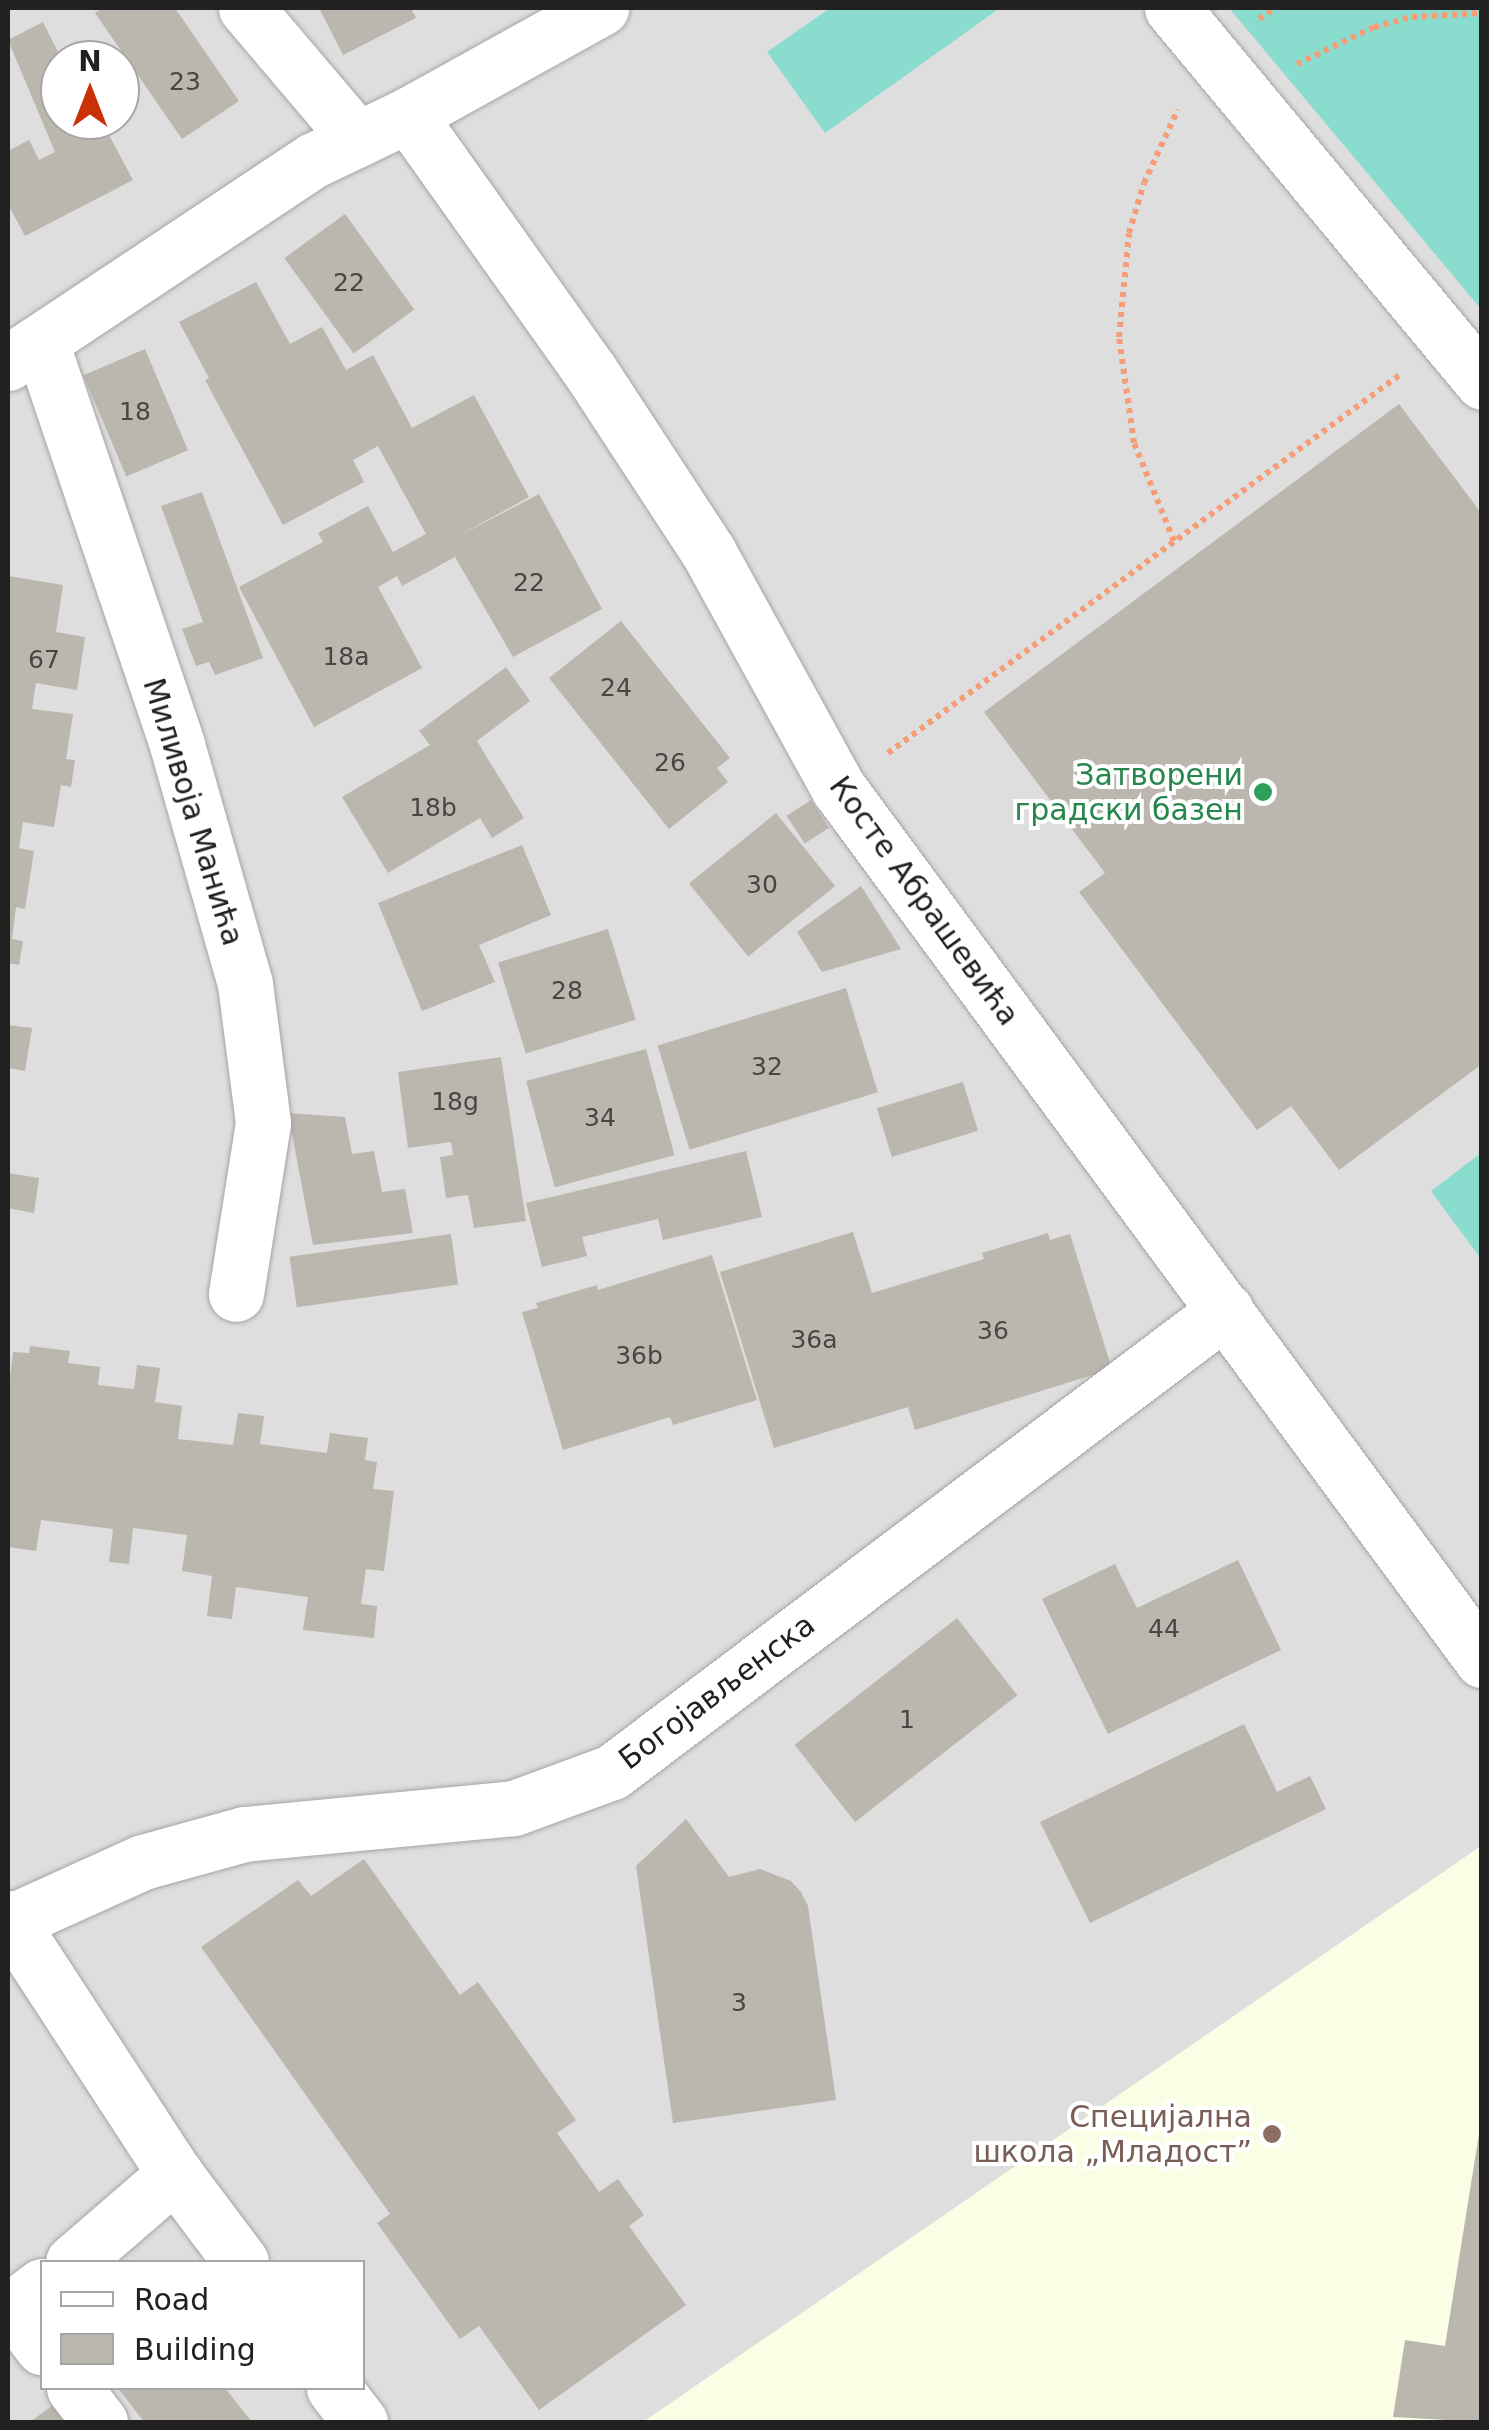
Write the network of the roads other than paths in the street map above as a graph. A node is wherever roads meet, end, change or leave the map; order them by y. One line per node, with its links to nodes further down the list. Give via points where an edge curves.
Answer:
1 (246, 8): 5 (street)
2 (601, 8): 4 (street, Миливоја Манића)
3 (1172, 8): 7 (street)
4 (408, 114): 5 (street, Миливоја Манића); 9 (street, Косте Абрашевића, via 709,553 839,789)
5 (357, 139): 6 (street, Миливоја Манића, via 314,160)
6 (21, 354): 8 (street, Миливоја Манића, via 49,366 177,744 245,984 263,1122)
7 (1482, 382)
8 (236, 1294)
9 (1226, 1310): 10 (street, Косте Абрашевића); 11 (street, Богојављенска, via 612,1772 514,1808 244,1834 142,1862)
10 (1482, 1660)
11 (9, 1920): 12 (street)
12 (175, 2174): 13 (street); 14 (street)
13 (75, 2260)
14 (240, 2260)
15 (76, 2390): 17 (street)
16 (336, 2390): 18 (street)
17 (100, 2422)
18 (360, 2422)

